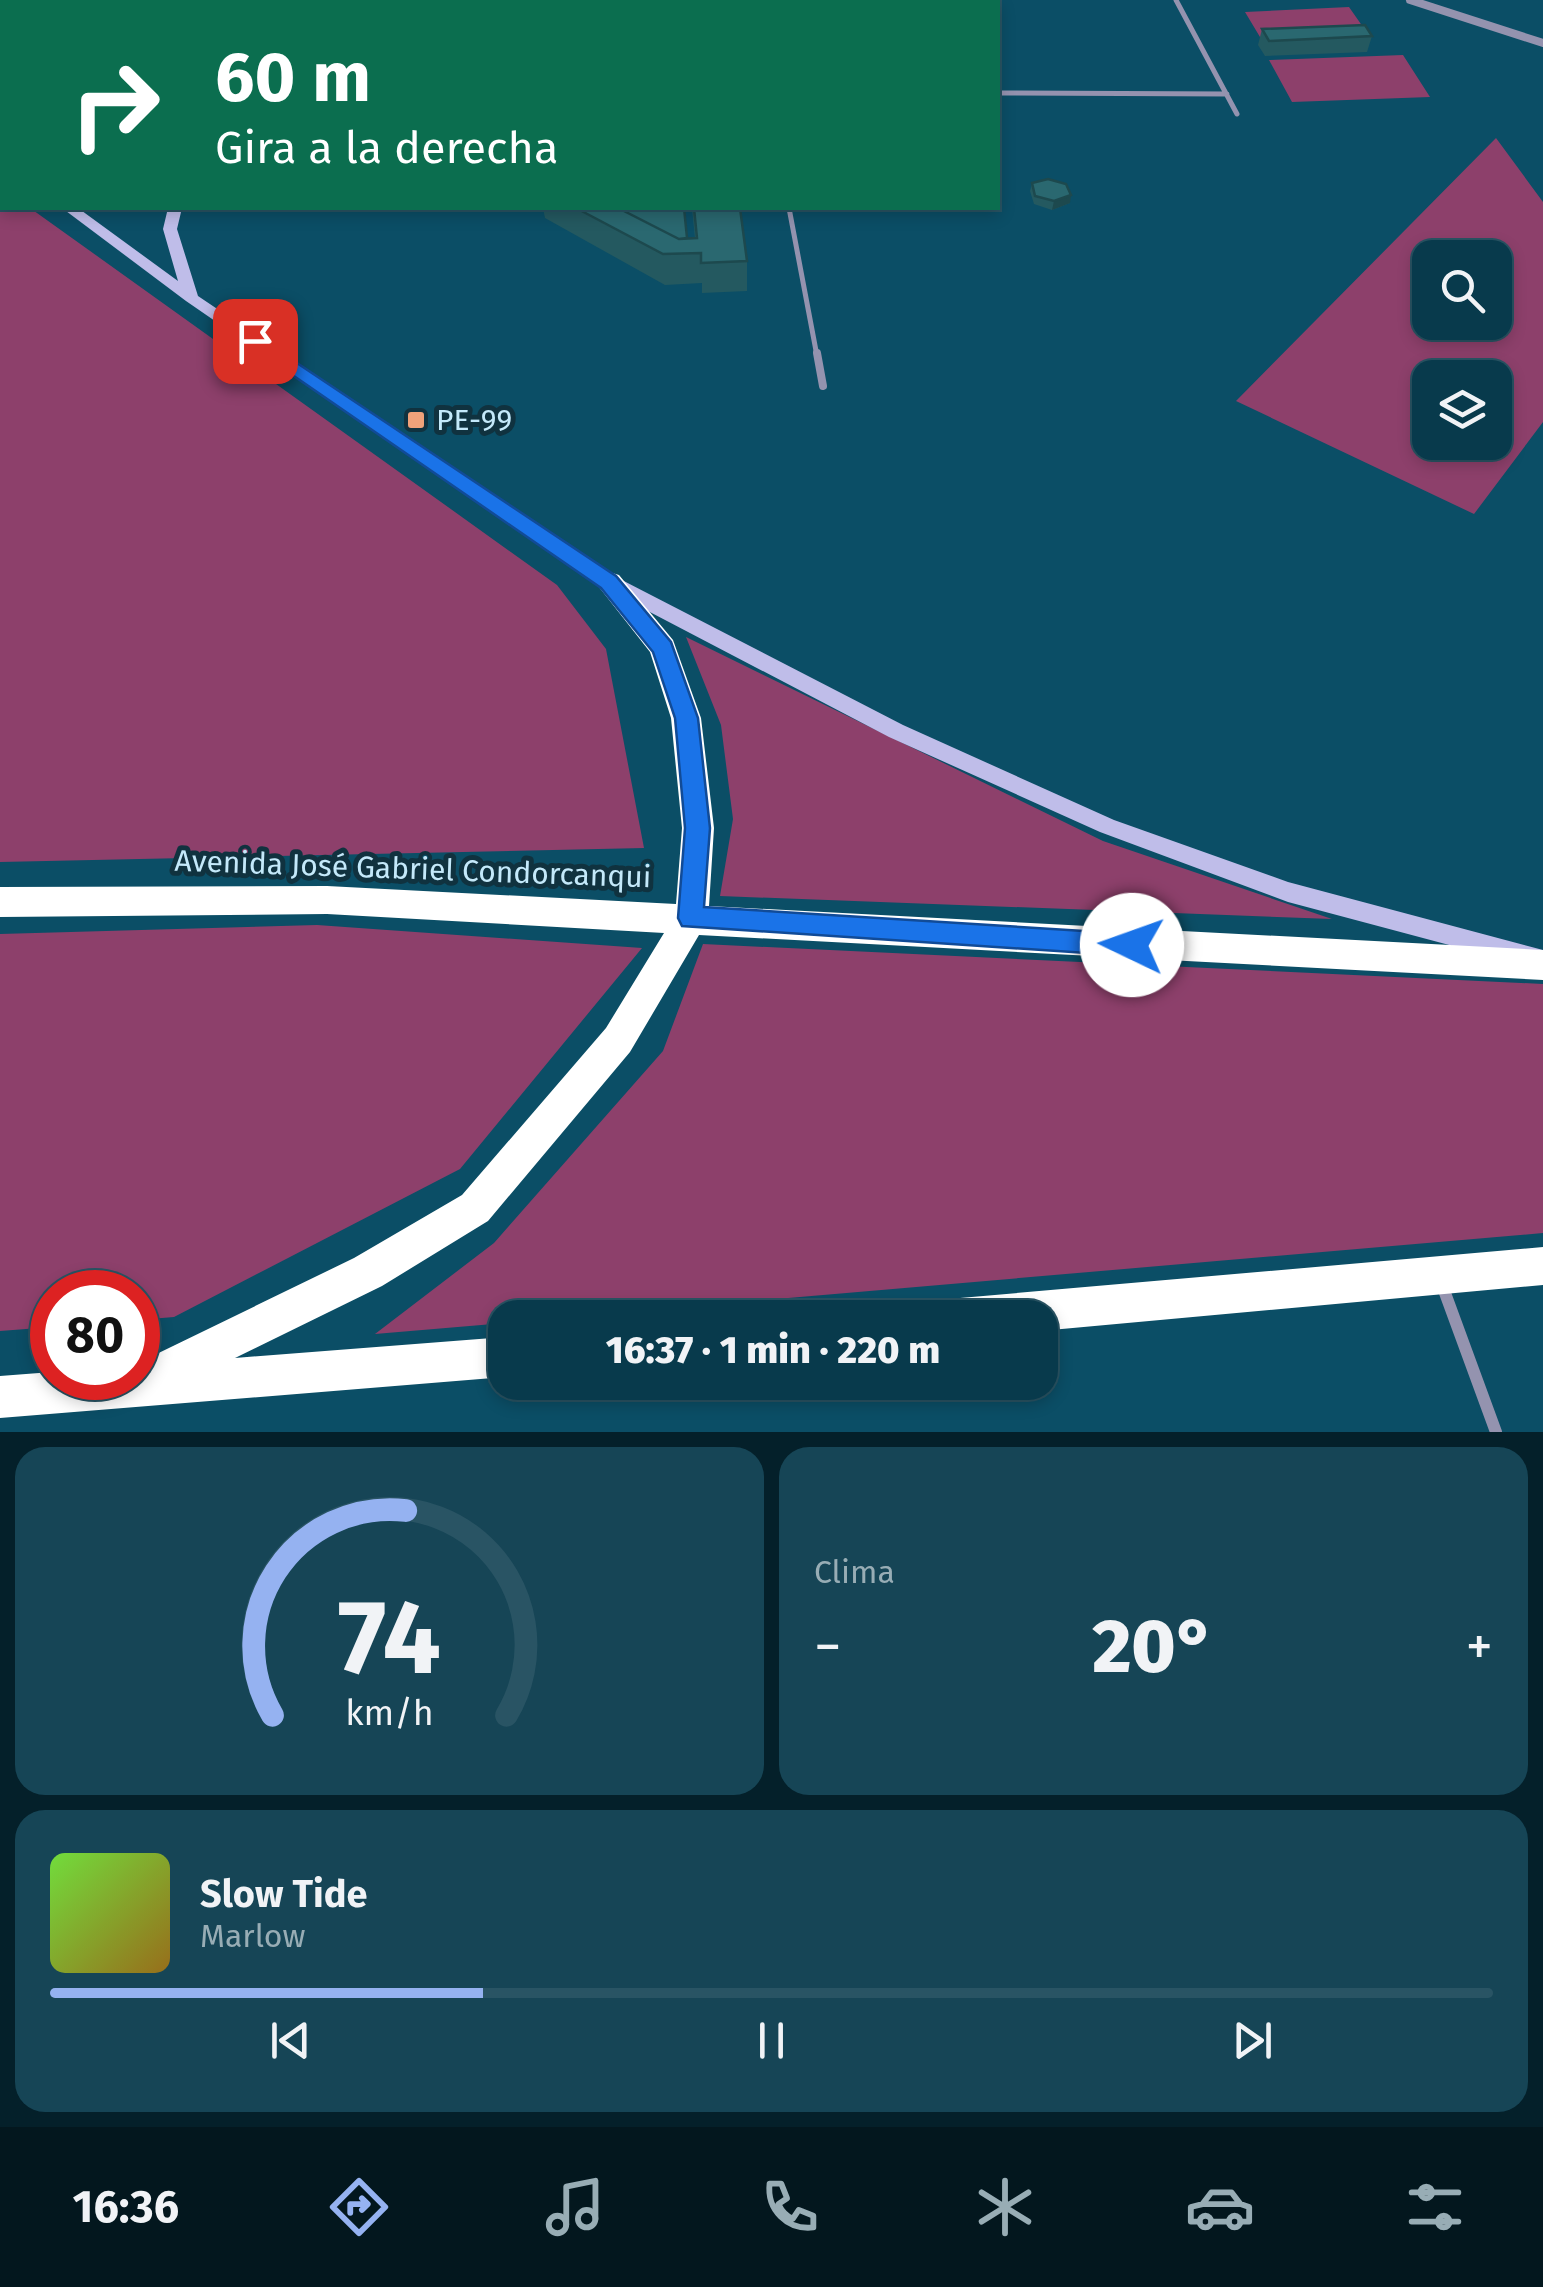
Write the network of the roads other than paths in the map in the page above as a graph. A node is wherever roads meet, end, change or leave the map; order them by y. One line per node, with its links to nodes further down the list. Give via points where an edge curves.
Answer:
1 (1176, 0): 5 (lane)
2 (1410, 0): 3 (street)
3 (1543, 43)
4 (1000, 92): 5 (lane)
5 (1227, 94): 6 (lane)
6 (1237, 114)
7 (72, 210): 10 (street)
8 (175, 210): 10 (street, via 170,229)
9 (789, 210): 11 (lane)
10 (191, 298): 12 (street)
11 (822, 386)
12 (608, 582): 14 (highway, via 663,648 686,718 698,828); 15 (street, via 896,731 1107,826 1288,892)
13 (0, 902): 14 (highway, Avenida José Gabriel Condorcanqui, via 327,900)
14 (691, 918): 15 (highway, Avenida José Gabriel Condorcanqui); 20 (highway, via 618,1040 475,1208 368,1272)
15 (1543, 962)
16 (1543, 1266): 17 (highway)
17 (1439, 1276): 18 (highway); 24 (street)
18 (1058, 1309)
19 (488, 1358): 21 (highway)
20 (160, 1373)
21 (160, 1387)
22 (30, 1395): 23 (highway)
23 (0, 1397)
24 (1496, 1432)

